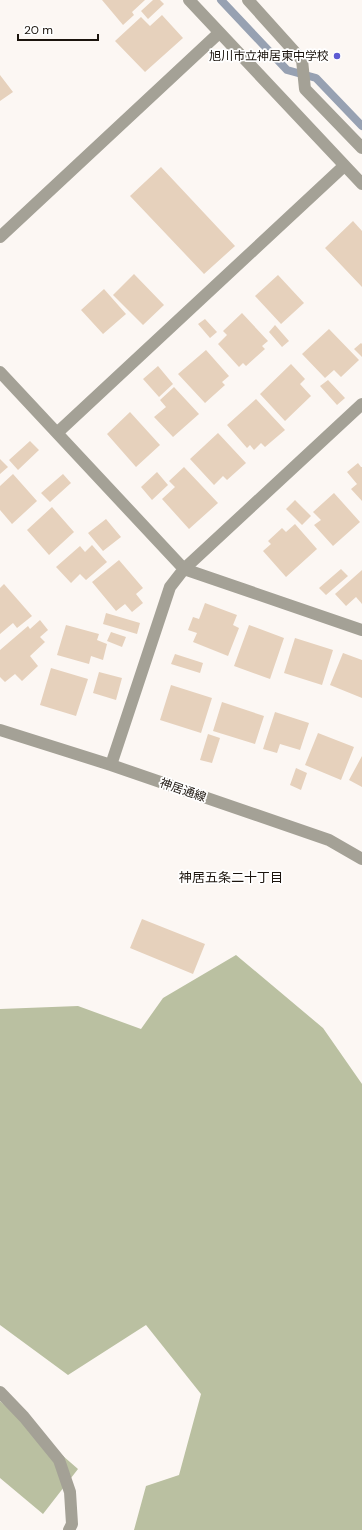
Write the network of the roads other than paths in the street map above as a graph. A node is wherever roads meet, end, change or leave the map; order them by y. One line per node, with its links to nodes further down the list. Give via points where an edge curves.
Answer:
1 (189, 0): 3 (street)
2 (248, 0): 4 (street, via 302,60 305,89)
3 (219, 33): 5 (street); 7 (street)
4 (362, 148)
5 (344, 166): 6 (street); 10 (street)
6 (362, 184)
7 (0, 237)
8 (0, 372): 10 (street)
9 (362, 404): 11 (street)
10 (57, 434): 11 (street)
11 (184, 569): 12 (street); 14 (street, via 170,587)
12 (362, 630)
13 (0, 730): 14 (street, 神居通線)
14 (111, 765): 15 (street, 神居通線, via 329,840)
15 (362, 859)
16 (0, 1392): 17 (street, via 59,1460 70,1492 72,1524)
17 (69, 1530)

